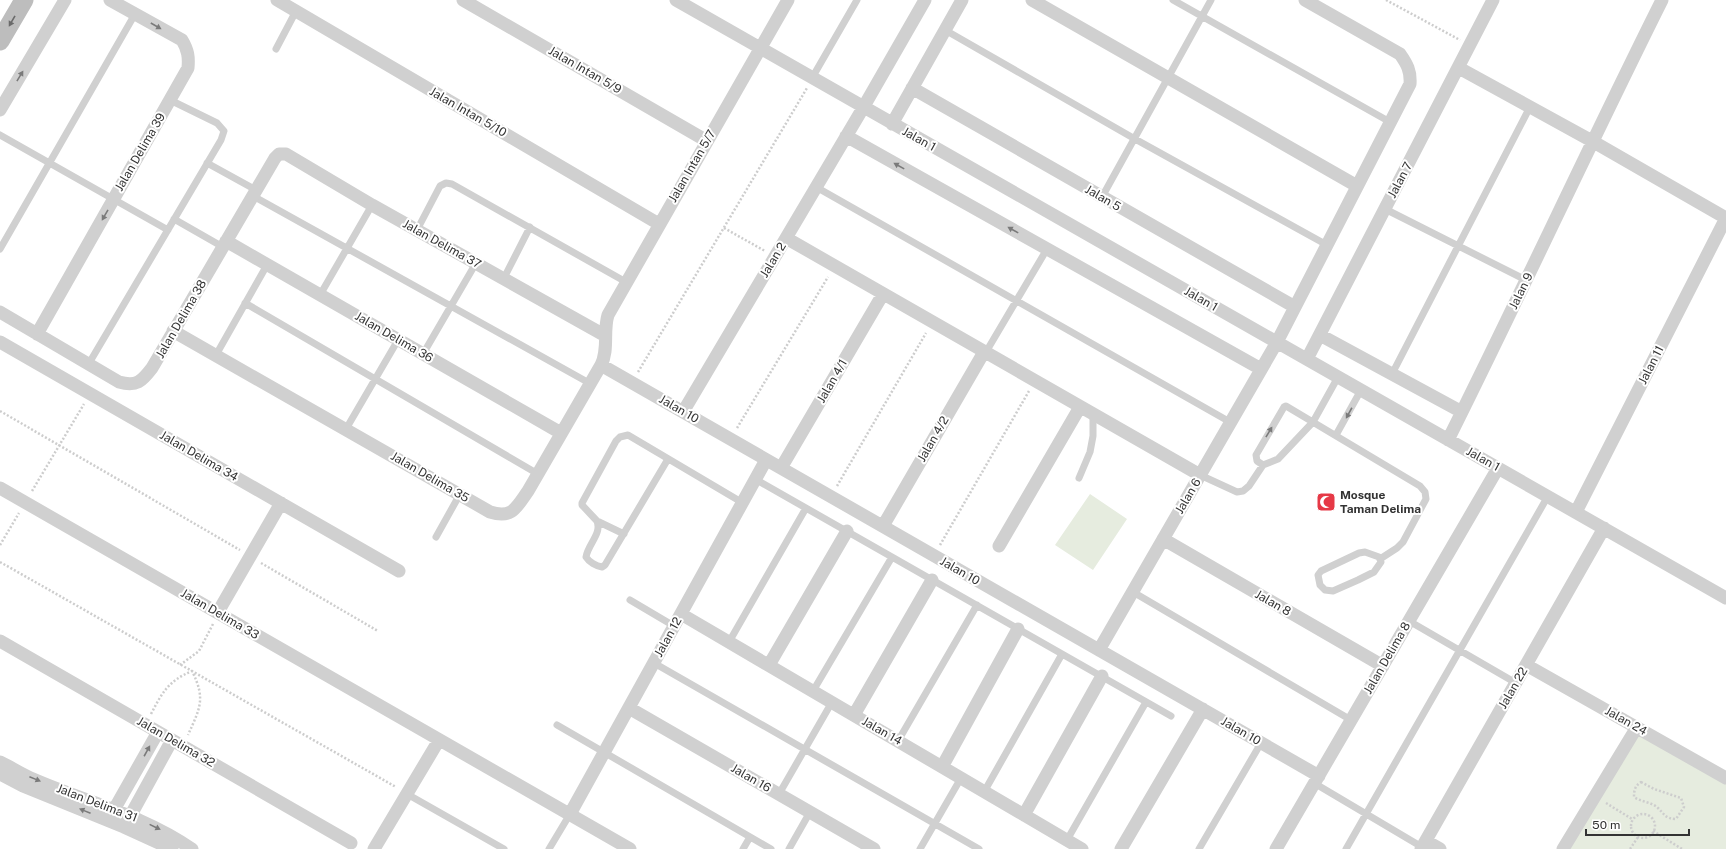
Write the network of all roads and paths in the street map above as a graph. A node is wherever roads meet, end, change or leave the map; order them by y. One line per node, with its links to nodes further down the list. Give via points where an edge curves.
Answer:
1 (24, 0): 22 (street, one-way to 22)
2 (65, 0): 33 (street, one-way to 2)
3 (110, 0): 19 (street, Jalan Delima 39)
4 (277, 0): 18 (street, Jalan Intan 5/10)
5 (463, 0): 39 (street, Jalan Intan 5/9)
6 (676, 0): 24 (street, Jalan 1)
7 (788, 0): 24 (street, Jalan Intan 5/7)
8 (858, 0): 27 (lane)
9 (925, 0): 32 (street, Jalan 2)
10 (962, 0): 21 (street)
11 (1032, 0): 28 (street)
12 (1173, 0): 20 (lane)
13 (1211, 0): 20 (lane)
14 (1304, 0): 34 (street, Jalan 6, via 1400,54 1408,65 1410,84)
15 (1386, 0): 23 (path)
16 (1493, 0): 23 (street, Jalan 7)
17 (1662, 0): 40 (street, Jalan 9)
18 (296, 11): 25 (lane); 53 (street, Jalan Intan 5/10)
19 (135, 14): 30 (street, Jalan Delima 39, one-way to 30, via 182,40 187,49 188,68); 42 (lane)
20 (1202, 16): 28 (lane); 34 (lane)
21 (944, 30): 29 (street); 38 (lane)
22 (0, 41)
23 (1470, 45): 26 (street, Jalan 7)
24 (760, 48): 27 (street, Jalan 1); 39 (street, Jalan Intan 5/7)
25 (276, 49)
26 (1459, 68): 31 (street); 50 (street, Jalan 7)
27 (812, 78): 32 (street, Jalan 1); 55 (path)
28 (1168, 78): 38 (lane); 44 (street)
29 (912, 88): 35 (street); 47 (street, Jalan 5)
30 (170, 100): 43 (lane, via 216,123 224,131); 48 (street, Jalan Delima 39)
31 (1530, 107): 40 (street); 61 (lane)
32 (863, 108): 35 (street, Jalan 1); 37 (street, Jalan 2)
33 (0, 110)
34 (1390, 122): 44 (street, Jalan 6)
35 (892, 124): 86 (street, Jalan 1)
36 (0, 135): 42 (lane)
37 (846, 136): 45 (street, Jalan 2); 64 (street, one-way to 37)
38 (1135, 139): 47 (lane); 60 (lane)
39 (707, 141): 53 (street, Jalan Intan 5/7)
40 (1592, 141): 51 (street); 70 (street, Jalan 9)
41 (279, 154): 46 (street, Jalan Delima 38, via 274,158); 49 (street, Jalan Delima 37, via 286,154)
42 (50, 163): 48 (lane); 63 (lane)
43 (207, 163): 46 (lane); 52 (lane)
44 (1357, 186): 60 (street, Jalan 6)
45 (816, 187): 58 (street, Jalan 2); 74 (lane)
46 (254, 193): 59 (street, Jalan Delima 38); 62 (lane)
47 (1102, 197): 77 (street, Jalan 5)
48 (114, 199): 56 (lane); 81 (street, Jalan Delima 39, one-way to 81)
49 (372, 205): 57 (street, Jalan Delima 37); 62 (lane)
50 (1385, 210): 61 (lane); 83 (street, Jalan 7)
51 (1726, 218): 132 (street, Jalan 11)
52 (174, 219): 56 (lane); 59 (lane)
53 (659, 224): 71 (street, Jalan Intan 5/7)
54 (530, 228): 57 (lane, via 459,187 446,183 440,186 435,194); 69 (lane); 71 (lane)
55 (724, 228): 65 (path); 98 (path)
56 (168, 230): 91 (lane)
57 (417, 230): 66 (street, Jalan Delima 37)
58 (786, 238): 65 (street, Jalan 2); 68 (street)
59 (225, 244): 67 (street, Jalan Delima 36); 80 (street, Jalan Delima 38)
60 (1327, 245): 77 (street, Jalan 6)
61 (1458, 246): 70 (lane); 94 (lane)
62 (346, 248): 73 (lane); 76 (lane)
63 (0, 249)
64 (1047, 249): 74 (lane); 93 (street)
65 (775, 256): 104 (street, Jalan 2)
66 (476, 263): 69 (street, Jalan Delima 37); 76 (lane)
67 (267, 265): 73 (street, Jalan Delima 36); 75 (lane)
68 (834, 266): 72 (street); 112 (path)
69 (504, 278): 82 (street, Jalan Delima 37)
70 (1526, 280): 105 (street, Jalan 9)
71 (626, 282): 82 (street, Jalan Intan 5/7, via 608,315)
72 (883, 294): 79 (street); 118 (street, Jalan 4/1)
73 (320, 295): 84 (street, Jalan Delima 36)
74 (1016, 300): 87 (lane); 107 (lane)
75 (245, 303): 88 (lane); 96 (lane)
76 (450, 306): 89 (lane); 99 (lane)
77 (1295, 307): 86 (street, Jalan 6)
78 (0, 312): 81 (street, Jalan Delima 38)
79 (933, 322): 87 (street); 127 (path)
80 (173, 331): 88 (street, Jalan Delima 35); 91 (street, Jalan Delima 38, via 152,368 138,382 129,385 119,382)
81 (37, 334): 91 (street, Jalan Delima 38)
82 (604, 334): 92 (street, Jalan Delima 35, via 605,349)
83 (1320, 335): 90 (street, Jalan 7); 94 (street)
84 (398, 340): 89 (street, Jalan Delima 36); 96 (lane)
85 (0, 342): 101 (street, Jalan Delima 34)
86 (1277, 342): 90 (street, Jalan 1); 93 (street, Jalan 6)
87 (985, 352): 97 (street); 134 (street, Jalan 4/2)
88 (216, 354): 109 (street, Jalan Delima 35)
89 (423, 354): 110 (street, Jalan Delima 36)
90 (1307, 359): 95 (street, Jalan 1)
91 (88, 365)
92 (601, 365): 98 (street, Jalan 10); 99 (street, Jalan Delima 35)
93 (1261, 369): 107 (street, Jalan 6)
94 (1392, 374): 105 (street)
95 (1338, 377): 100 (street, Jalan 1); 108 (lane)
96 (375, 379): 109 (lane); 120 (lane)
97 (1035, 381): 102 (street); 143 (path)
98 (632, 383): 104 (street, Jalan 10)
99 (591, 384): 110 (street, Jalan Delima 35)
100 (1361, 390): 111 (lane, one-way to 111); 113 (street, Jalan 1)
101 (91, 394): 114 (path); 129 (street, Jalan Delima 34)
102 (1080, 406): 106 (street); 141 (street)
103 (0, 410): 114 (path)
104 (683, 412): 112 (street, Jalan 10)
105 (1462, 412): 113 (street, Jalan 9)
106 (1093, 414): 121 (street); 122 (lane, via 1090,452)
107 (1230, 422): 121 (street, Jalan 6)
108 (1313, 422): 111 (lane); 117 (lane, via 1278,459); 117 (lane, one-way to 108, via 1257,461 1256,455 1284,407 1290,407)
109 (346, 429): 125 (street, Jalan Delima 35)
110 (562, 433): 120 (street, Jalan Delima 35)
111 (1336, 435): 145 (lane, via 1420,486 1425,492 1426,499 1403,542)
112 (731, 439): 116 (street, Jalan 10)
113 (1448, 440): 119 (street, Jalan 1)
114 (59, 445): 128 (path); 142 (path)
115 (668, 459): 130 (lane); 133 (lane, via 628,435 620,437 582,503 584,509); 137 (lane)
116 (766, 460): 118 (street, Jalan 10); 123 (street, Jalan 12)
117 (1263, 465): 121 (lane, via 1249,486 1237,492)
118 (781, 468): 127 (street, Jalan 10)
119 (1498, 468): 126 (street, Jalan 1); 155 (street, Jalan Delima 8)
120 (538, 474): 125 (street, Jalan Delima 35, via 509,514 490,512)
121 (1200, 475): 139 (street, Jalan 6)
122 (1079, 478)
123 (755, 479): 130 (street, Jalan 12); 131 (lane)
124 (0, 488): 128 (street, Jalan Delima 33)
125 (460, 494): 138 (lane)
126 (1548, 496): 132 (street, Jalan 1); 162 (lane)
127 (831, 497): 134 (street, Jalan 10)
128 (25, 502): 140 (path); 153 (street, Jalan Delima 33)
129 (281, 503): 142 (street); 147 (street, Jalan Delima 34)
130 (742, 503): 154 (street, Jalan 12)
131 (806, 508): 136 (lane); 160 (lane)
132 (1576, 512): 135 (street, Jalan 1)
133 (596, 521): 137 (lane); 137 (lane, via 598,531 586,557 598,566 605,565)
134 (883, 526): 143 (street, Jalan 10)
135 (1604, 528): 150 (street, Jalan 1); 167 (street, Jalan 22)
136 (847, 531): 144 (lane); 166 (street)
137 (624, 534)
138 (436, 537)
139 (1163, 539): 149 (street, Jalan 6); 168 (street, Jalan 8)
140 (0, 545)
141 (999, 546)
142 (250, 556): 153 (street); 158 (path)
143 (934, 556): 161 (street, Jalan 10)
144 (892, 557): 148 (lane); 172 (lane)
145 (1380, 559): 145 (lane, via 1381,562 1374,572 1333,590 1325,590 1320,586 1318,575 1321,571 1359,553 1371,553)
146 (0, 562): 165 (path)
147 (399, 571)
148 (932, 580): 152 (lane); 177 (street)
149 (1133, 592): 161 (street, Jalan 6); 179 (lane)
150 (1726, 598)
151 (630, 600): 156 (lane)
152 (977, 605): 157 (lane); 185 (lane)
153 (218, 612): 165 (path, via 199,651); 184 (street, Jalan Delima 33)
154 (681, 614): 156 (street, Jalan 12); 160 (street, Jalan 14)
155 (1409, 620): 162 (lane); 168 (street, Jalan Delima 8)
156 (674, 626): 164 (street, Jalan 12)
157 (1018, 629): 163 (lane); 191 (street)
158 (378, 630)
159 (0, 641): 180 (street, Jalan Delima 32)
160 (730, 642): 166 (street, Jalan 14)
161 (1099, 650): 176 (street, Jalan 10)
162 (1460, 650): 171 (lane); 205 (lane)
163 (1062, 654): 170 (lane); 198 (lane)
164 (654, 663): 175 (street, Jalan 12); 188 (lane)
165 (180, 665): 169 (path)
166 (769, 665): 172 (street, Jalan 14)
167 (1526, 665): 171 (street, Jalan 22); 182 (street, Jalan 24)
168 (1383, 666): 179 (street, Jalan Delima 8)
169 (192, 671): 180 (path, via 170,683); 186 (path, via 198,684 200,702 197,714); 197 (path)
170 (1102, 676): 174 (lane); 207 (street)
171 (1516, 683): 217 (street, Jalan 22)
172 (813, 691): 173 (street, Jalan 14)
173 (832, 702): 177 (street, Jalan 14); 188 (lane)
174 (1146, 702): 178 (lane); 215 (lane)
175 (629, 708): 189 (street, Jalan 12); 200 (street, Jalan 16)
176 (1203, 710): 187 (street, Jalan 10); 231 (street)
177 (854, 715): 185 (street, Jalan 14)
178 (1171, 716)
179 (1351, 720): 195 (street, Jalan Delima 8)
180 (146, 725): 183 (street, Jalan Delima 32)
181 (557, 725): 189 (lane)
182 (1637, 726): 194 (street, Jalan 24); 201 (street)
183 (158, 732): 186 (street, Jalan Delima 32); 202 (street, one-way to 183)
184 (439, 740): 199 (street); 204 (street, Jalan Delima 33)
185 (898, 741): 191 (street, Jalan 14)
186 (177, 743): 206 (street); 216 (street, Jalan Delima 32)
187 (1261, 743): 195 (street, Jalan 10); 232 (lane)
188 (805, 750): 200 (lane); 210 (lane)
189 (604, 752): 204 (street, Jalan 12); 213 (lane)
190 (0, 762): 202 (street, Jalan Delima 31, one-way to 202, via 32,779)
191 (942, 766): 193 (street, Jalan 14)
192 (0, 774): 209 (street, Jalan Delima 31, one-way to 192, via 22,786)
193 (962, 778): 198 (street, Jalan 14); 210 (lane)
194 (1726, 778)
195 (1317, 780): 205 (lane); 233 (street, Jalan Delima 8)
196 (1641, 782): 196 (path, via 1681,798 1684,807 1676,819 1669,819 1651,803 1634,797 1634,791)
197 (392, 785)
198 (984, 792): 207 (street, Jalan 14)
199 (407, 794): 220 (street); 221 (lane)
200 (778, 794): 203 (street, Jalan 16)
201 (1595, 796): 208 (path); 236 (street)
202 (115, 809): 206 (street, Jalan Delima 31); 209 (street)
203 (810, 812): 226 (lane); 227 (street, Jalan 16)
204 (570, 814): 222 (lane); 223 (street, Jalan Delima 33)
205 (1366, 814): 217 (lane); 234 (lane)
206 (130, 815): 211 (street); 219 (street, Jalan Delima 31, one-way to 219, via 174,836)
207 (1024, 815): 215 (street, Jalan 14)
208 (1632, 819): 212 (path, via 1638,815 1648,815 1655,824); 214 (path, via 1631,827)
209 (108, 820): 211 (street, Jalan Delima 31)
210 (935, 824): 228 (lane); 229 (lane)
211 (124, 827): 218 (street, Jalan Delima 31)
212 (1653, 831): 214 (path, via 1648,836); 238 (path)
213 (750, 837): 224 (lane); 225 (lane)
214 (1638, 837): 237 (path)
215 (1067, 840): 230 (street, Jalan 14)
216 (351, 843)
217 (1423, 846): 235 (street)
218 (172, 849)
219 (192, 849)
220 (374, 849)
221 (504, 849)
222 (549, 849)
223 (630, 849)
224 (743, 849)
225 (771, 849)
226 (789, 849)
227 (874, 849)
228 (920, 849)
229 (979, 849)
230 (1082, 849)
231 (1121, 849)
232 (1199, 849)
233 (1276, 849)
234 (1346, 849)
235 (1440, 849)
236 (1563, 849)
237 (1630, 849)
238 (1682, 849)

